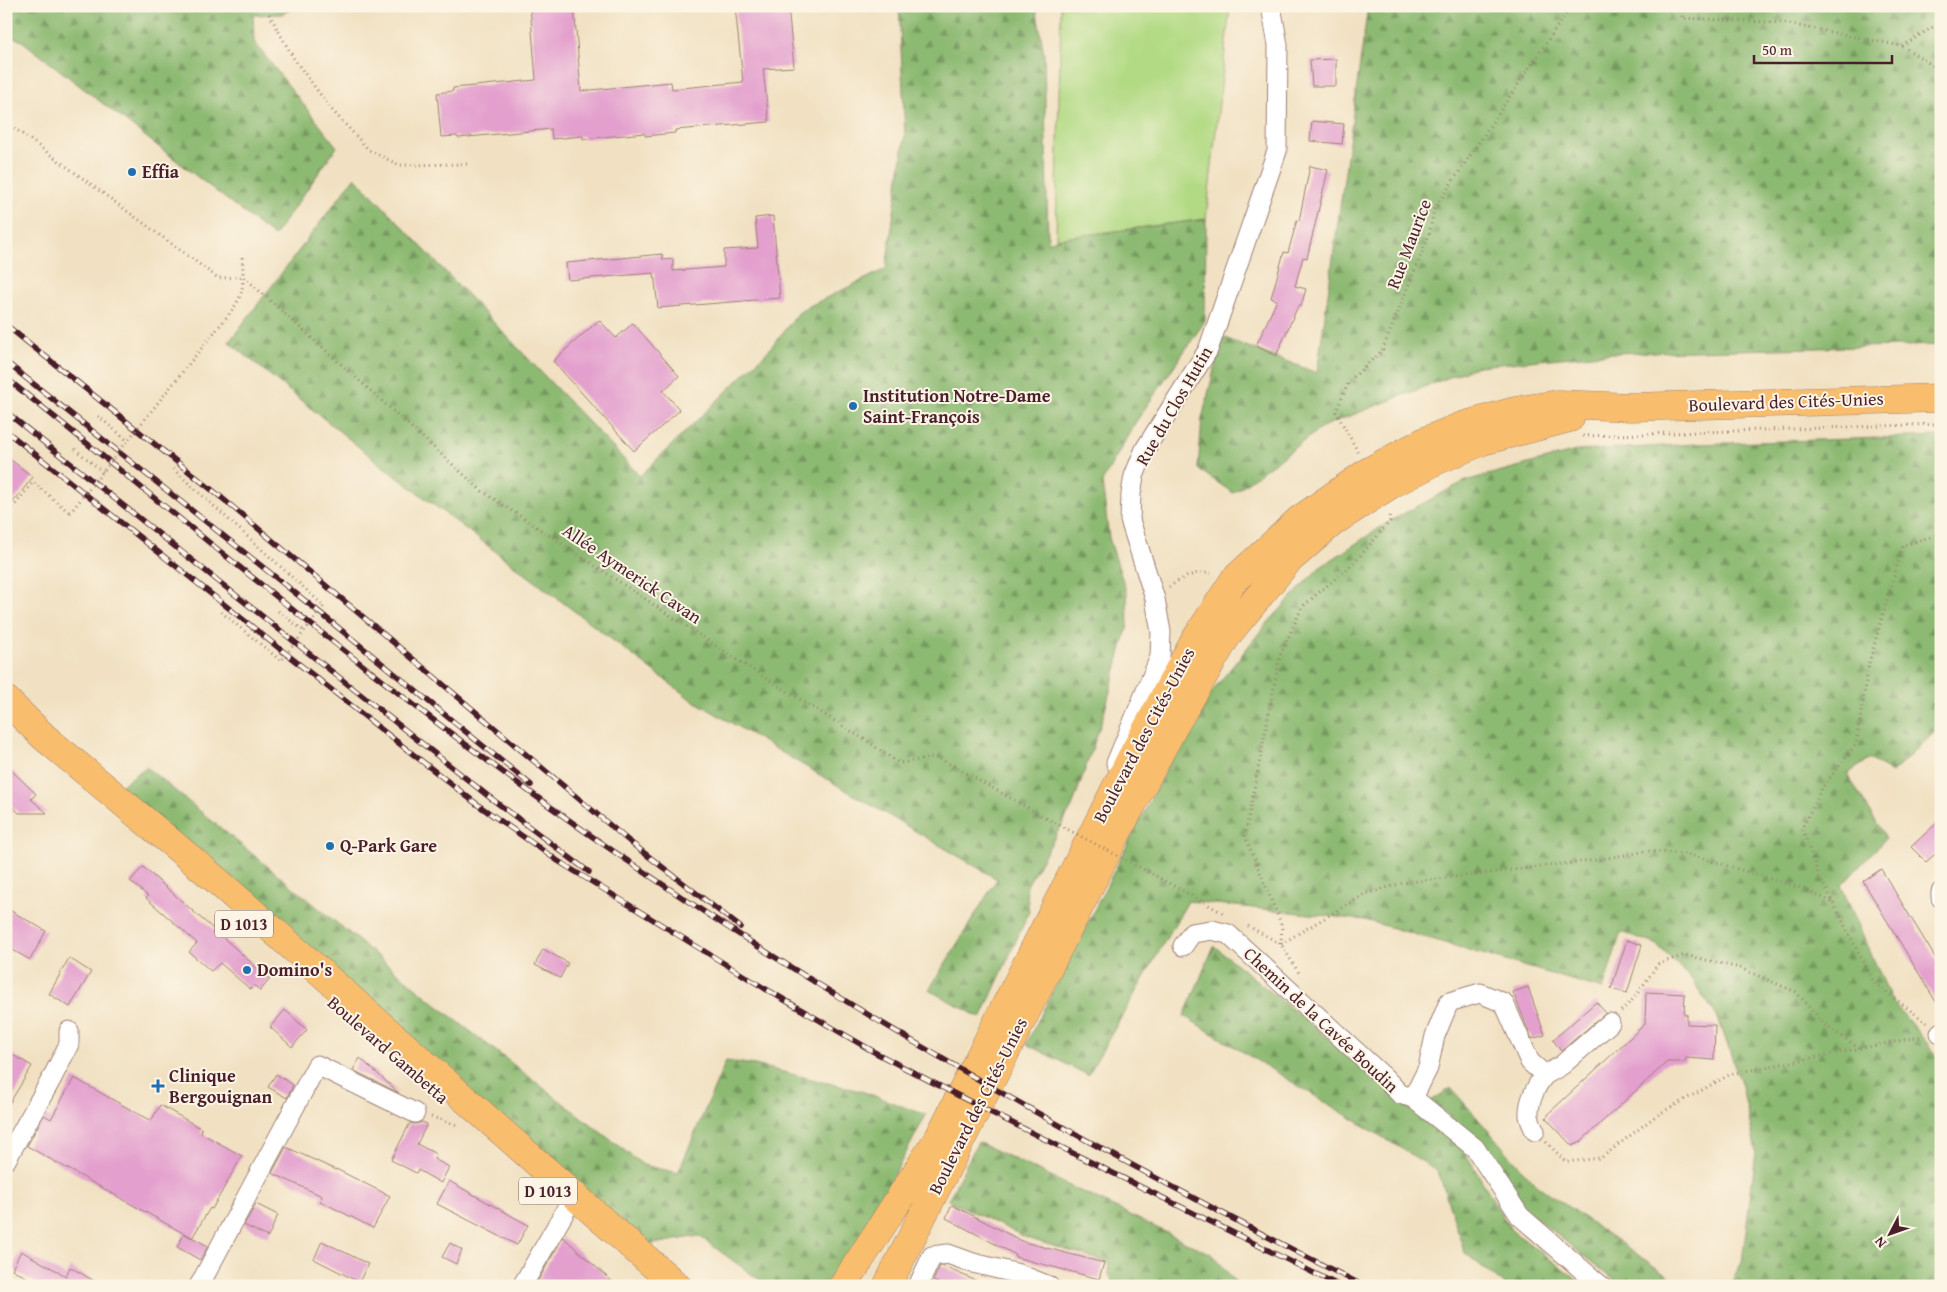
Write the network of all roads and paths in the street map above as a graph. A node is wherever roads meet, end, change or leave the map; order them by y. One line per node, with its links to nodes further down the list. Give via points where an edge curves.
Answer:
1 (1271, 6): 26 (street, Rue du Clos Hutin, via 1278,45 1277,151 1208,350 1145,449 1134,476 1130,520)
2 (1571, 6): 20 (path, Rue Maurice, via 1434,208 1429,235 1382,351 1349,381 1336,412)
3 (1683, 6): 6 (path, via 1682,18 1784,23)
4 (269, 14): 9 (path, via 294,59 331,109 369,150 398,165)
5 (1941, 22): 6 (path)
6 (1902, 46): 7 (path)
7 (1941, 71)
8 (6, 122): 11 (path, via 218,278)
9 (468, 164)
10 (242, 257): 11 (path)
11 (244, 277): 17 (path, bridge, via 238,303); 36 (path, Allée Aymerick Cavan, bridge, via 490,496 744,665 899,763 937,757)
12 (1941, 398): 13 (main road, Boulevard des Cités-Unies)
13 (1630, 406): 20 (main road, Boulevard des Cités-Unies, via 1558,404 1515,411 1434,437); 56 (main road, Boulevard des Cités-Unies, via 1483,441 1438,460 1390,485 1333,522 1271,581 1228,634 1173,728)
14 (98, 416): 17 (path)
15 (1941, 424): 16 (path)
16 (1575, 437)
17 (128, 441): 21 (path, bridge)
18 (75, 449): 21 (path)
19 (172, 469): 29 (path, via 324,606)
20 (1369, 471): 25 (main road, Boulevard des Cités-Unies, via 1299,520)
21 (103, 472): 23 (path, bridge, via 70,512 33,482)
22 (1389, 512): 38 (path, via 1390,521 1355,562 1302,607 1280,656 1245,836 1282,926)
23 (6, 516)
24 (1941, 534): 35 (path, via 1904,545 1869,662 1856,744 1822,788 1802,828 1818,873)
25 (1234, 580): 26 (path, via 1206,572 1188,576); 32 (main road, Boulevard des Cités-Unies, via 1190,648)
26 (1155, 599): 32 (street, Rue du Clos Hutin, via 1161,632 1160,657)
27 (220, 611): 29 (path, via 281,661)
28 (278, 611): 29 (path)
29 (304, 631)
30 (6, 700): 54 (main road, D 1013, via 44,737 215,879)
31 (6, 720): 47 (main road, Boulevard Gambetta / D 1013)
32 (1067, 883): 55 (main road, Boulevard des Cités-Unies, via 939,1138)
33 (1941, 892): 34 (street)
34 (1941, 898)
35 (1833, 902): 38 (path, via 1804,889 1686,854 1647,851 1403,883 1365,894); 42 (path, via 1874,983)
36 (1231, 917)
37 (1248, 926): 38 (path)
38 (1281, 944)
39 (1183, 946): 45 (street, Chemin de la Cavée Boudin, via 1192,933 1212,930 1228,934 1400,1094)
40 (1610, 1023): 43 (path, via 1636,997 1658,964 1685,955 1740,968 1796,992 1824,1024); 44 (street, via 1562,1065)
41 (68, 1031): 49 (street, via 69,1044)
42 (1940, 1032): 43 (path)
43 (1859, 1049): 48 (path, via 1731,1074 1657,1115 1601,1158 1566,1162)
44 (1545, 1075): 45 (street, via 1530,1062 1504,1003 1480,993 1449,1002 1435,1036 1428,1068); 48 (street, via 1531,1101 1529,1117)
45 (1413, 1098): 59 (street, Chemin de la Cavée Boudin, via 1475,1148 1520,1216)
46 (415, 1113): 47 (path); 51 (street, via 316,1065)
47 (480, 1130): 50 (main road, Boulevard Gambetta / D 1013)
48 (1535, 1131)
49 (6, 1160)
50 (567, 1208): 52 (street); 53 (main road, Boulevard Gambetta / D 1013)
51 (199, 1286)
52 (522, 1286)
53 (653, 1286)
54 (677, 1286)
55 (844, 1286)
56 (887, 1286)
57 (918, 1286): 58 (street, via 932,1256 948,1254)
58 (1049, 1286)
59 (1601, 1286)

